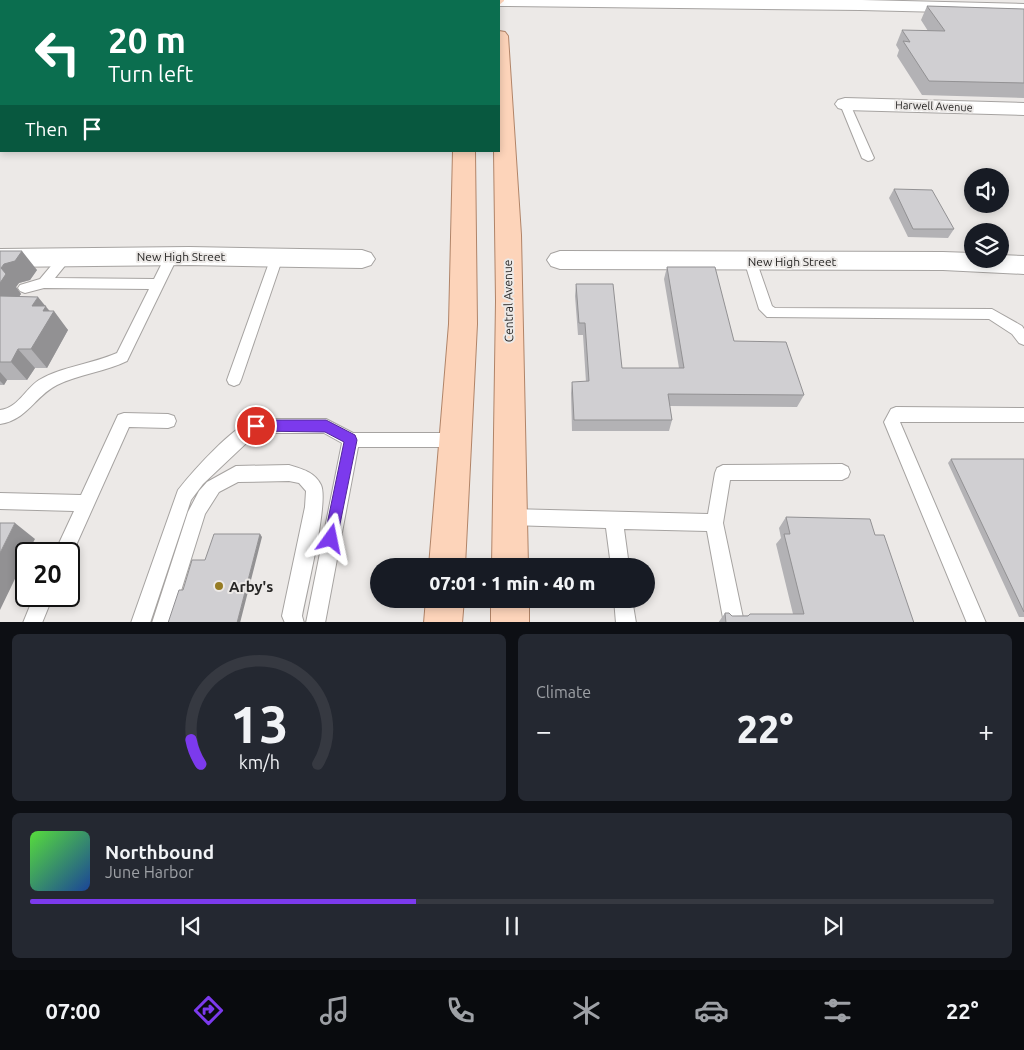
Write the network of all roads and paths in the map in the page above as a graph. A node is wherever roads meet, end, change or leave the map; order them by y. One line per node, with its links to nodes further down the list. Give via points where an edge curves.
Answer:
1 (500, 1): 2 (street)
2 (1024, 9)
3 (500, 54): 29 (main road, Central Avenue, via 506,160)
4 (845, 104): 5 (street, Harwell Avenue); 7 (lane)
5 (1024, 109)
6 (464, 152): 25 (main road, via 463,324)
7 (868, 158)
8 (172, 256): 9 (street, New High Street); 10 (street, New High Street); 17 (lane)
9 (66, 257): 11 (street, New High Street); 16 (lane)
10 (277, 257): 12 (street, New High Street); 20 (lane)
11 (0, 258)
12 (362, 259)
13 (560, 260): 14 (street, New High Street)
14 (750, 260): 15 (street, New High Street, via 943,261); 19 (lane, via 766,309 772,313 992,314 1017,330)
15 (1024, 265)
16 (44, 282): 17 (lane); 18 (lane)
17 (158, 284): 22 (lane, via 122,357 109,364 61,375 41,387 8,417)
18 (25, 288)
19 (1024, 339)
20 (234, 380)
21 (1024, 415): 49 (lane, via 896,414 892,422)
22 (0, 417)
23 (168, 421): 28 (lane, via 124,420)
24 (351, 440): 25 (lane); 42 (lane, via 326,426 256,426 248,430 196,479 184,496); 45 (lane)
25 (456, 440): 33 (main road)
26 (842, 472): 31 (lane, via 723,473)
27 (0, 501): 28 (lane)
28 (86, 503): 32 (lane)
29 (510, 517): 30 (lane); 34 (main road, Central Avenue)
30 (614, 520): 31 (lane); 35 (lane)
31 (714, 523): 40 (lane)
32 (68, 542)
33 (448, 558)
34 (510, 558)
35 (619, 558)
36 (39, 607): 41 (lane)
37 (444, 608): 46 (main road)
38 (510, 608): 47 (main road)
39 (624, 608): 48 (lane)
40 (733, 618)
41 (32, 622)
42 (140, 622)
43 (162, 622): 44 (lane, via 197,512 205,497 214,487 236,474 272,473 304,476 314,488 314,507 292,616)
44 (294, 622)
45 (315, 622)
46 (443, 622)
47 (510, 622)
48 (626, 622)
49 (977, 622)

